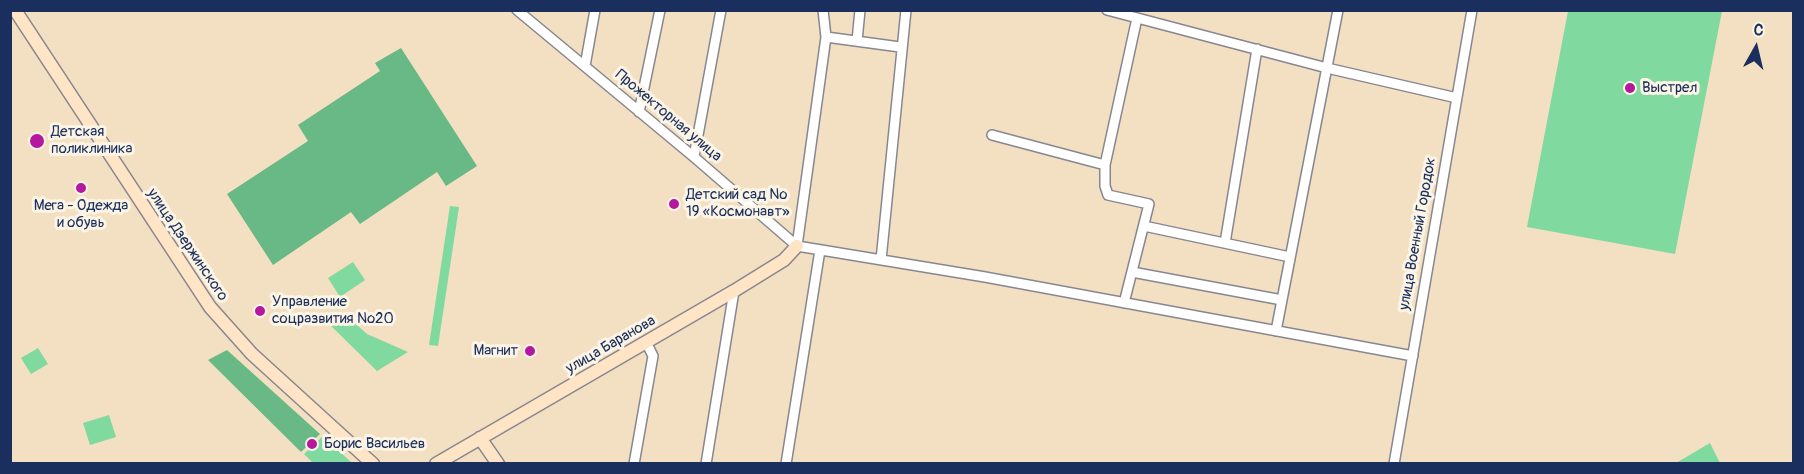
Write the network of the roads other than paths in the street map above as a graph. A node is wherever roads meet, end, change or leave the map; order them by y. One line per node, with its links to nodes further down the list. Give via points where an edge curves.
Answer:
1 (15, 10): 38 (street, улица Дзержинского, via 210,307 252,354)
2 (517, 10): 17 (street, Прожекторная улица)
3 (596, 10): 17 (street)
4 (660, 10): 20 (street)
5 (721, 10): 22 (street)
6 (823, 10): 13 (street)
7 (860, 10): 14 (street)
8 (906, 10): 15 (street)
9 (1107, 10): 12 (street)
10 (1338, 10): 18 (street)
11 (1473, 10): 19 (street, улица Военный Городок)
12 (1137, 18): 16 (street); 23 (street)
13 (826, 37): 14 (street); 26 (street)
14 (857, 41): 15 (street)
15 (900, 47): 29 (street)
16 (1257, 49): 18 (street); 25 (street)
17 (585, 66): 20 (street, Прожекторная улица)
18 (1327, 68): 19 (street); 28 (street)
19 (1457, 98): 36 (street, улица Военный Городок)
20 (639, 112): 22 (street, Прожекторная улица)
21 (992, 135): 23 (street)
22 (694, 157): 26 (street, Прожекторная улица)
23 (1105, 165): 24 (street, via 1108,195 1149,204)
24 (1144, 226): 25 (street); 30 (street)
25 (1225, 243): 28 (street)
26 (797, 246): 27 (street); 31 (street, улица Баранова, via 784,260)
27 (820, 250): 29 (street); 43 (street)
28 (1290, 257): 32 (street)
29 (881, 260): 33 (street)
30 (1132, 272): 32 (street); 33 (street)
31 (734, 291): 35 (street, улица Баранова); 42 (street)
32 (1282, 300): 34 (street)
33 (1124, 303): 34 (street)
34 (1276, 331): 36 (street)
35 (646, 342): 37 (street, улица Баранова); 41 (street, via 653,356)
36 (1413, 356): 44 (street, улица Военный Городок)
37 (480, 438): 39 (street, улица Баранова); 40 (street)
38 (373, 464)
39 (436, 464)
40 (498, 464)
41 (634, 464)
42 (706, 464)
43 (786, 464)
44 (1394, 464)

